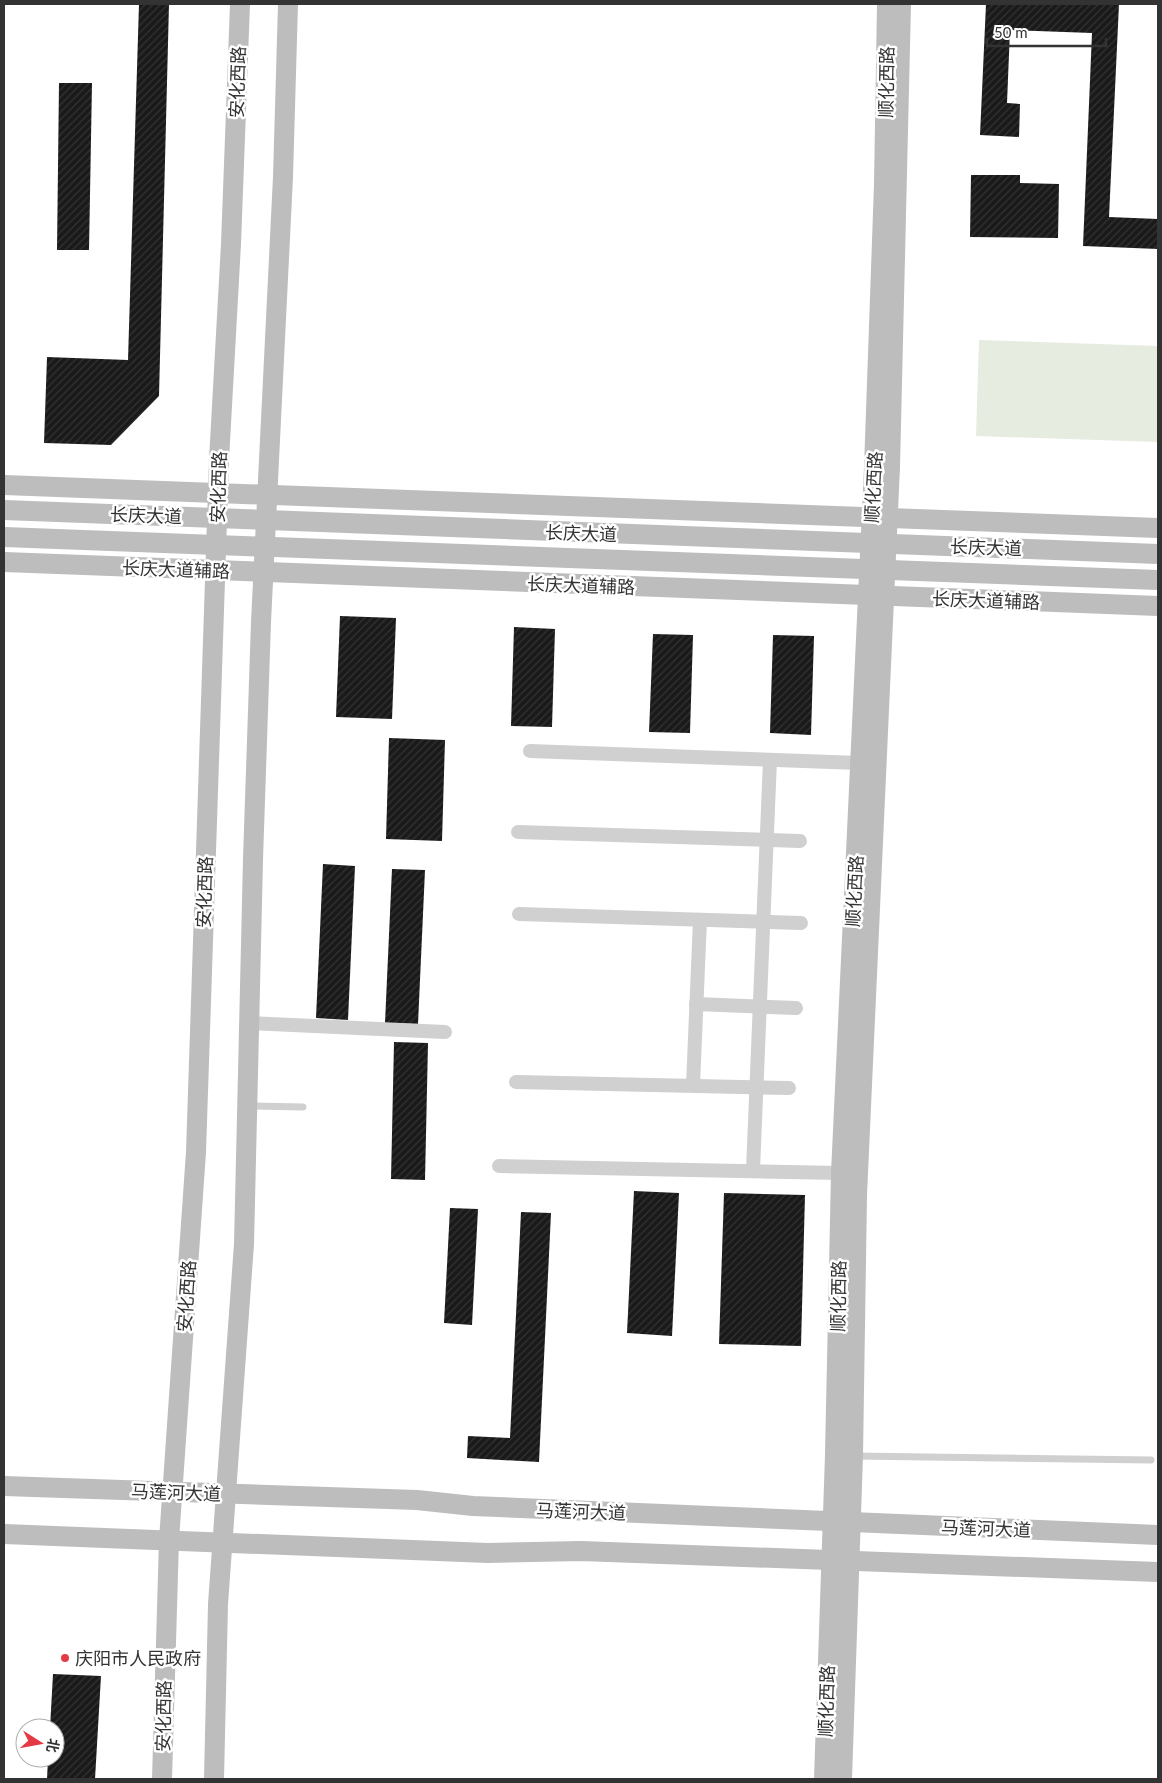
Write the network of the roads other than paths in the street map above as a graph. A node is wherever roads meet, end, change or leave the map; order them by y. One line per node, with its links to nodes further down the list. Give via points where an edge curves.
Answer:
1 (240, 4): 6 (main road, 安化西路)
2 (288, 4): 7 (main road, via 283,177)
3 (887, 4): 10 (main road, 顺化西路)
4 (901, 4): 10 (main road, 顺化西路, via 897,224)
5 (4, 486): 6 (main road)
6 (218, 494): 7 (main road); 9 (main road, 安化西路)
7 (266, 495): 10 (main road); 11 (main road)
8 (4, 510): 9 (main road, 长庆大道)
9 (217, 518): 11 (main road, 长庆大道); 15 (main road, 安化西路)
10 (879, 518): 12 (main road); 14 (main road, 顺化西路)
11 (265, 520): 14 (main road, 长庆大道); 16 (main road)
12 (1158, 528)
13 (4, 537): 15 (main road, 长庆大道)
14 (878, 544): 17 (main road, 长庆大道); 20 (main road, 顺化西路)
15 (216, 545): 16 (main road, 长庆大道); 19 (main road, 安化西路)
16 (264, 547): 20 (main road, 长庆大道); 21 (main road)
17 (1158, 554)
18 (4, 562): 19 (main road, 长庆大道辅路)
19 (216, 570): 21 (main road, 长庆大道辅路); 52 (main road, 安化西路, via 196,1152)
20 (877, 570): 22 (main road, 长庆大道); 23 (main road, 顺化西路)
21 (263, 573): 23 (main road, 长庆大道辅路); 38 (main road)
22 (1158, 580)
23 (875, 596): 24 (main road, 长庆大道辅路); 27 (main road, 顺化西路); 49 (main road, 顺化西路, via 857,1196)
24 (1158, 606)
25 (530, 751): 26 (street)
26 (770, 760): 27 (street); 29 (street)
27 (860, 763): 48 (main road, 顺化西路)
28 (518, 832): 29 (street)
29 (767, 840): 30 (street); 33 (street)
30 (800, 841)
31 (519, 914): 32 (street)
32 (700, 920): 33 (street); 35 (street)
33 (763, 922): 34 (street); 36 (street)
34 (801, 923)
35 (696, 1004): 36 (street); 41 (street)
36 (760, 1006): 37 (street); 42 (street)
37 (796, 1008)
38 (249, 1023): 39 (street); 44 (main road)
39 (445, 1032)
40 (516, 1082): 41 (street)
41 (693, 1085): 42 (street)
42 (756, 1087): 43 (street); 47 (street)
43 (789, 1088)
44 (247, 1106): 45 (lane); 53 (main road, via 244,1244)
45 (303, 1106)
46 (500, 1166): 47 (street)
47 (753, 1170): 48 (street)
48 (841, 1173): 54 (main road, 顺化西路)
49 (854, 1456): 50 (lane); 54 (main road, 顺化西路)
50 (1150, 1460)
51 (4, 1486): 52 (main road, 马莲河大道)
52 (172, 1492): 53 (main road, 马莲河大道); 57 (main road, 安化西路)
53 (225, 1493): 54 (main road, 马莲河大道); 58 (main road)
54 (842, 1522): 56 (main road, 马莲河大道); 59 (main road, 顺化西路)
55 (4, 1534): 57 (main road)
56 (1158, 1535)
57 (168, 1540): 58 (main road); 61 (main road, 安化西路)
58 (222, 1542): 59 (main road, via 488,1553 581,1551); 62 (main road)
59 (840, 1560): 60 (main road); 63 (main road, 顺化西路); 64 (main road, 顺化西路)
60 (1158, 1572)
61 (162, 1779)
62 (214, 1779)
63 (824, 1779)
64 (842, 1779)

